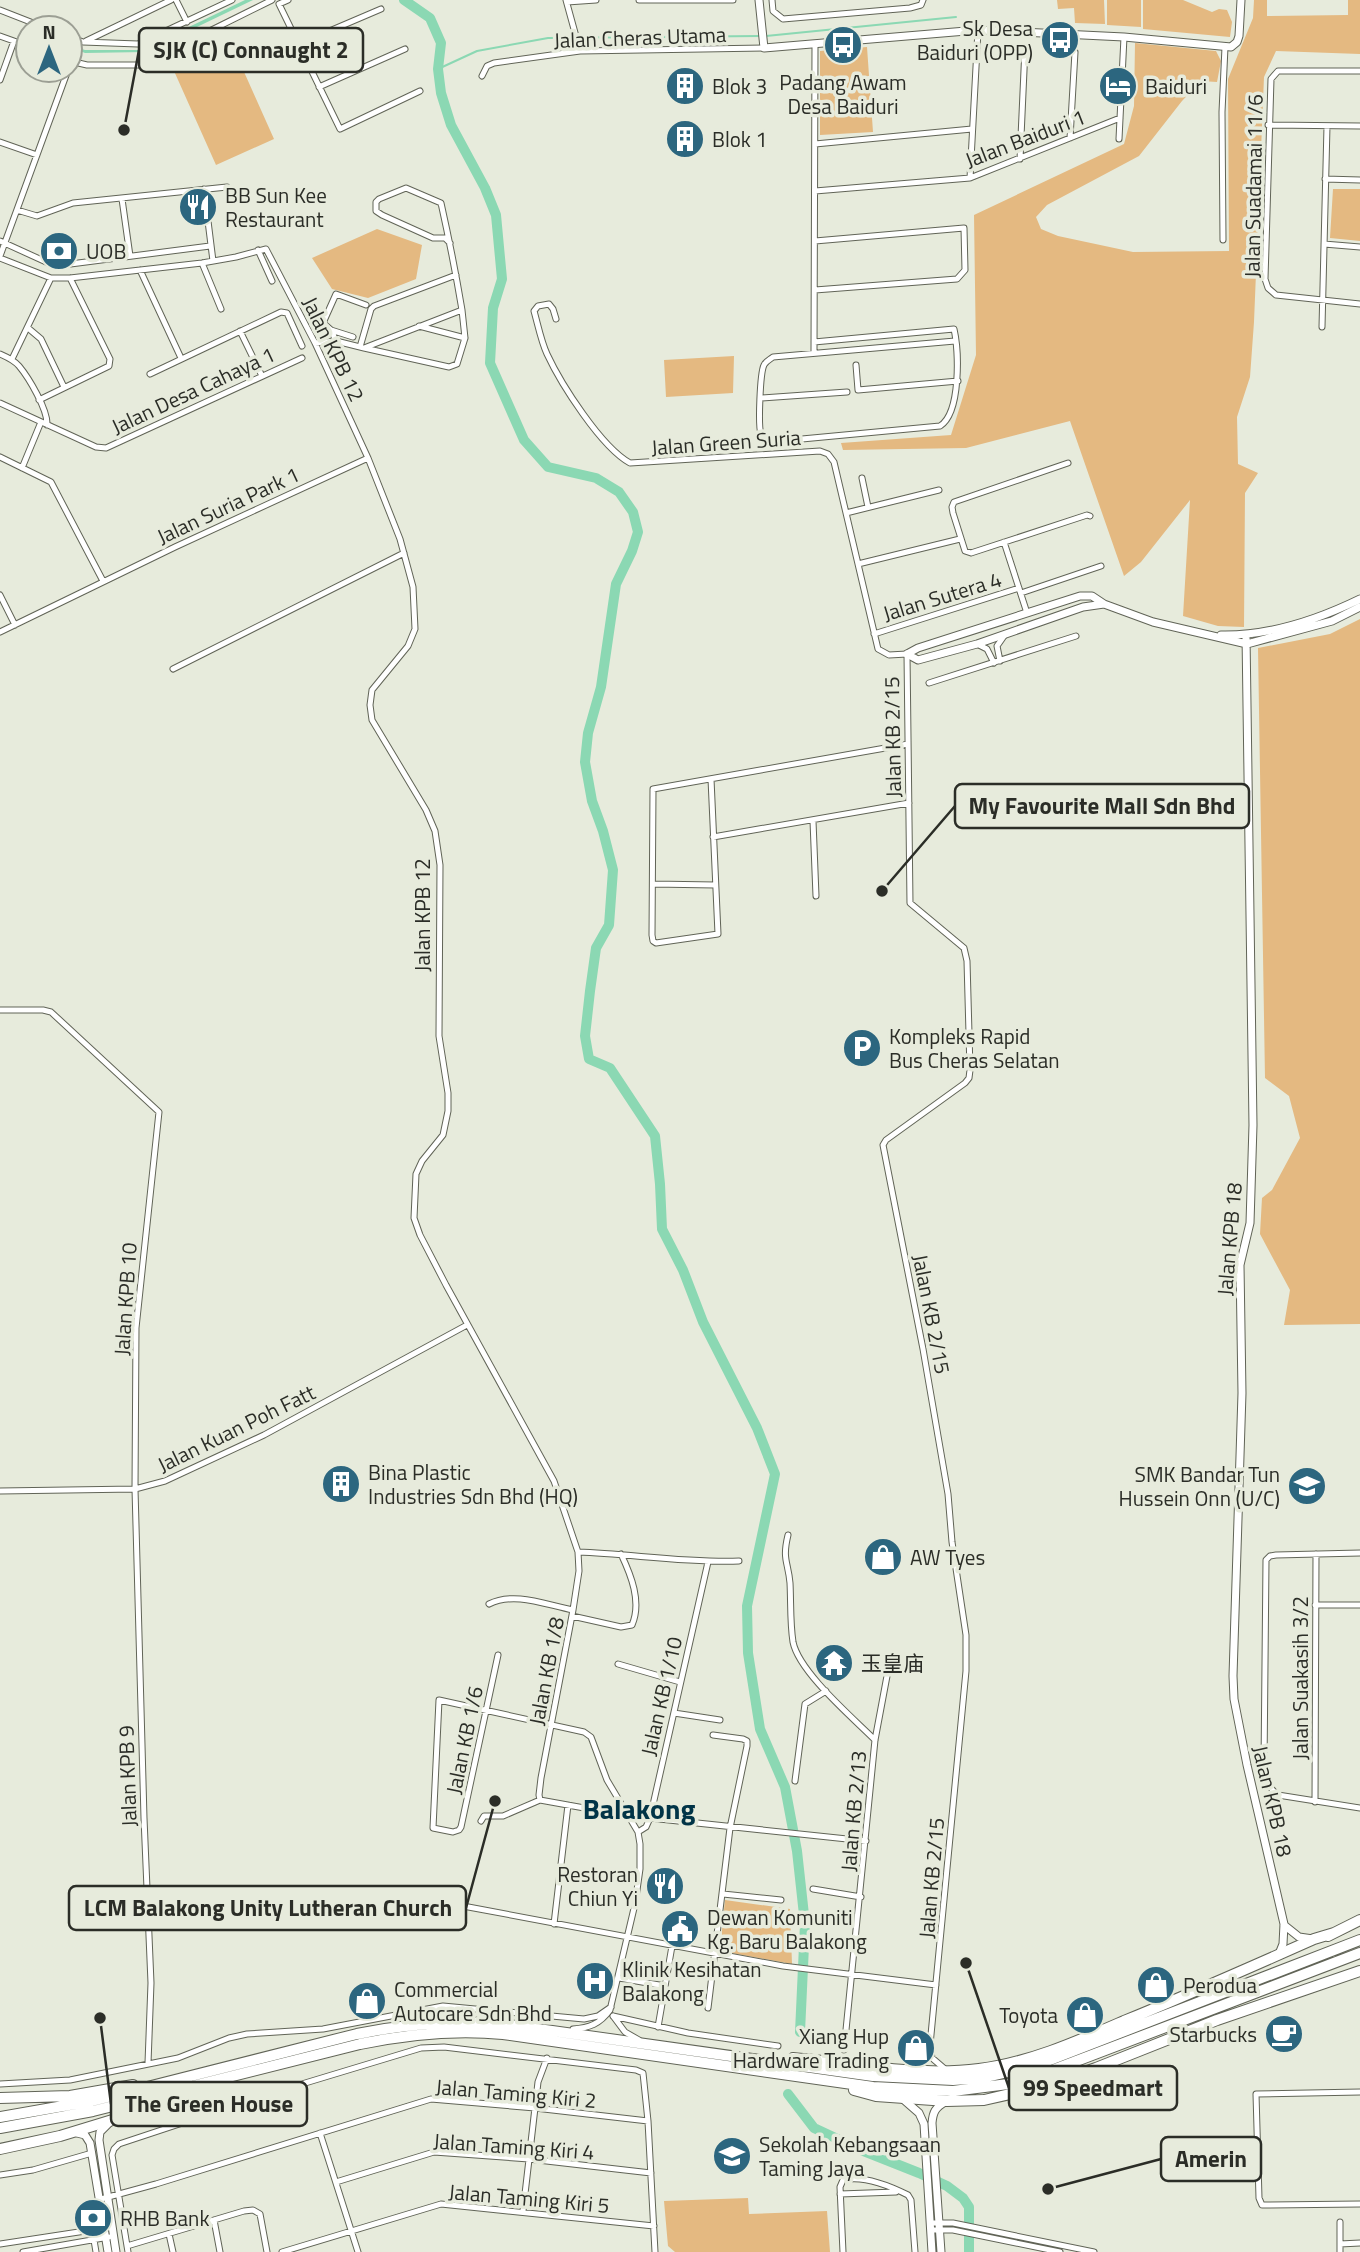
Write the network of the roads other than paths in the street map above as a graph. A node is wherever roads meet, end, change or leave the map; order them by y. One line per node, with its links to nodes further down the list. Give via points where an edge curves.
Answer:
1 (173, 0): 14 (street); 19 (street)
2 (272, 0): 29 (street, via 141,65)
3 (288, 0): 21 (street, via 279,4)
4 (596, 0): 11 (street)
5 (639, 0): 6 (street)
6 (733, 0)
7 (759, 0): 24 (street)
8 (772, 0): 12 (street, via 773,10 783,19 910,8)
9 (1241, 0): 23 (street, via 1239,36 1234,46)
10 (229, 1): 14 (street)
11 (566, 1): 27 (street)
12 (922, 3)
13 (381, 9): 21 (street)
14 (187, 22): 20 (street, via 138,44)
15 (978, 30): 17 (street); 22 (street); 40 (street)
16 (0, 36): 18 (street)
17 (1124, 37): 23 (street); 36 (street)
18 (14, 41): 32 (street)
19 (84, 43)
20 (84, 43)
21 (299, 44): 34 (street)
22 (815, 45): 24 (street); 44 (street)
23 (1225, 47): 55 (street)
24 (764, 48): 27 (street, Jalan Cheras Utama)
25 (1025, 48): 46 (street)
26 (405, 49): 34 (street)
27 (580, 51): 31 (street, Jalan Cheras Utama, via 494,63 486,66)
28 (1075, 52): 41 (street)
29 (84, 65)
30 (1360, 71): 37 (street, Jalan Suadamai 11/6, via 1278,71 1271,79)
31 (482, 76)
32 (0, 80)
33 (63, 84): 45 (street)
34 (319, 87): 35 (street, via 340,129)
35 (420, 91)
36 (1120, 118): 41 (street, Jalan Baiduri 1); 42 (street)
37 (1268, 125): 38 (street); 75 (street, Jalan Suadamai 11/6, via 1265,279 1276,295)
38 (1327, 126): 39 (street); 48 (street)
39 (1360, 126)
40 (972, 128): 44 (street); 47 (street)
41 (1070, 138): 46 (street, Jalan Baiduri 1)
42 (1119, 139)
43 (0, 142): 45 (street)
44 (815, 144): 52 (street)
45 (37, 155): 54 (street)
46 (1020, 159): 47 (street, Jalan Baiduri 1)
47 (970, 178): 52 (street, Jalan Baiduri 1)
48 (1325, 179): 49 (street); 59 (street)
49 (1360, 180)
50 (227, 187): 51 (street)
51 (204, 189): 53 (street); 60 (street)
52 (815, 191): 56 (street)
53 (122, 199): 54 (street, via 73,203 43,215); 63 (street)
54 (17, 210): 57 (street)
55 (1223, 240)
56 (815, 241): 74 (street); 74 (street, via 964,228 965,270 957,279)
57 (2, 242): 64 (street); 65 (street, via 51,265)
58 (450, 243): 58 (street, via 382,215 376,211 376,202 405,188 441,203); 69 (street)
59 (1324, 244): 61 (street); 75 (street)
60 (210, 247): 63 (street); 66 (street)
61 (1360, 247)
62 (258, 250): 66 (street); 73 (street); 91 (street, Jalan KPB 12, via 266,249)
63 (130, 256): 65 (street)
64 (0, 257): 71 (street)
65 (89, 261): 70 (street)
66 (213, 261): 67 (street)
67 (202, 263): 68 (street); 78 (street)
68 (140, 270): 70 (street); 96 (street)
69 (456, 275): 79 (street); 93 (street, via 374,306)
70 (91, 276): 72 (street)
71 (51, 278): 72 (street); 83 (street)
72 (71, 278): 103 (street, via 110,359 109,366)
73 (272, 281)
74 (815, 290): 90 (street)
75 (1323, 301): 76 (street); 82 (street)
76 (1360, 304)
77 (366, 305): 84 (street, via 336,294 323,323)
78 (221, 309)
79 (462, 310): 81 (street); 87 (street)
80 (556, 319): 116 (street, Jalan Green Suria, via 549,304 534,311 546,351 582,412 630,463 820,452 834,462)
81 (418, 326): 87 (street); 93 (street)
82 (1322, 327)
83 (28, 328): 98 (street); 103 (street, via 41,339)
84 (331, 330): 86 (street); 88 (street)
85 (240, 331): 92 (street, via 287,313); 96 (street); 101 (street)
86 (352, 337)
87 (466, 338): 93 (street, via 454,367)
88 (336, 341): 91 (street); 93 (street)
89 (955, 341): 90 (street, via 954,329); 94 (street); 102 (street)
90 (814, 342): 94 (street)
91 (315, 344): 110 (street, Jalan KPB 12)
92 (302, 346)
93 (362, 347)
94 (814, 353): 105 (street, via 765,362)
95 (0, 354): 98 (street)
96 (181, 358): 100 (street)
97 (302, 358): 101 (street, Jalan Desa Cahaya 1)
98 (12, 359): 106 (street)
99 (856, 365): 102 (street, via 858,390)
100 (150, 374)
101 (262, 376): 108 (street, Jalan Desa Cahaya 1, via 106,448)
102 (958, 381): 105 (street, via 948,420 940,426 770,442 760,433)
103 (64, 387): 106 (street)
104 (847, 392): 105 (street)
105 (761, 398)
106 (39, 400): 108 (street, via 47,419)
107 (0, 403): 108 (street)
108 (44, 424): 112 (street)
109 (0, 457): 112 (street)
110 (368, 458): 120 (street, Jalan KPB 12); 123 (street, Jalan Suria Park 1)
111 (1068, 463): 118 (street, via 954,502)
112 (22, 468): 123 (street, via 51,482)
113 (862, 478): 115 (street)
114 (939, 490): 115 (street)
115 (868, 507): 116 (street)
116 (850, 512): 121 (street)
117 (1090, 516): 119 (street)
118 (960, 539): 119 (street, via 971,553); 121 (street)
119 (1004, 542): 124 (street)
120 (404, 553): 139 (street); 150 (street, Jalan KPB 12, via 413,587 415,629 408,646 372,690 370,705 372,719 426,810 438,847 439,1036 448,1111 443,1135 416,1174 414,1218)
121 (858, 564): 132 (street)
122 (1101, 566): 124 (street, Jalan Sutera 4)
123 (103, 582): 130 (street, Jalan Suria Park 1)
124 (1022, 591): 129 (street); 132 (street, Jalan Sutera 4)
125 (0, 595): 130 (street)
126 (1360, 599): 135 (street, via 1329,614)
127 (1104, 604): 129 (street, via 1092,596 1080,596); 133 (street); 135 (street, via 1153,622 1228,640)
128 (1360, 607): 135 (street, via 1332,621)
129 (1027, 613): 137 (street)
130 (15, 625): 131 (street, Jalan Suria Park 1)
131 (0, 632)
132 (874, 634): 137 (street, via 878,649)
133 (1006, 634): 136 (street); 138 (street, via 997,646)
134 (1076, 636): 138 (street)
135 (1247, 639): 193 (street, Jalan KPB 18, via 1253,1125 1250,1223 1240,1265 1242,1393 1233,1676 1244,1753)
136 (977, 644): 137 (street, via 918,660); 138 (street)
137 (906, 654): 141 (street, Jalan KB 2/15)
138 (997, 662): 140 (street)
139 (173, 669)
140 (929, 683)
141 (908, 744): 142 (street); 143 (street, Jalan KB 2/15)
142 (711, 779): 145 (street); 146 (street, via 653,789)
143 (909, 803): 144 (street); 205 (street, Jalan KB 2/15, via 910,903 964,948 970,1062 965,1083 883,1146 944,1469 966,1635)
144 (813, 821): 145 (street); 148 (street)
145 (713, 837): 147 (street)
146 (653, 884): 147 (street); 147 (street, via 656,943 718,934)
147 (716, 885)
148 (816, 896)
149 (0, 1010): 151 (street, Jalan KPB 10, via 43,1010 58,1017 159,1112 136,1328)
150 (467, 1325): 151 (street, Jalan Kuan Poh Fatt, via 233,1450 165,1481); 154 (street, Jalan KPB 12, via 554,1481)
151 (135, 1489): 152 (street, Jalan Kuan Poh Fatt); 218 (street, Jalan KPB 9, via 151,1983)
152 (0, 1491)
153 (788, 1535): 168 (street, via 784,1560 793,1643)
154 (578, 1552): 156 (street); 163 (street, Jalan KB 1/8)
155 (1360, 1553): 157 (street)
156 (621, 1554): 159 (street); 163 (street, via 634,1586 632,1625 621,1627)
157 (1316, 1554): 161 (street, Jalan Suakasih 3/2); 177 (street, via 1276,1555 1266,1560 1264,1767 1272,1790)
158 (739, 1561): 159 (street)
159 (708, 1562): 167 (street, Jalan KB 1/10)
160 (489, 1604): 163 (street, via 515,1598)
161 (1315, 1605): 162 (street); 177 (street, Jalan Suakasih 3/2)
162 (1360, 1605)
163 (572, 1613): 172 (street, Jalan KB 1/8)
164 (499, 1656): 169 (street, Jalan KB 1/6)
165 (890, 1660): 174 (street, Jalan KB 2/13)
166 (618, 1664): 167 (street)
167 (680, 1682): 170 (street, Jalan KB 1/10)
168 (826, 1691): 174 (street); 175 (street, via 805,1704)
169 (486, 1710): 169 (street, Jalan KB 1/6, via 439,1700 433,1828 459,1830); 172 (street)
170 (674, 1713): 171 (street); 181 (street, Jalan KB 1/10)
171 (720, 1720)
172 (552, 1726): 176 (street, Jalan KB 1/8); 180 (street, via 591,1737)
173 (713, 1735): 183 (street, via 747,1741)
174 (875, 1740): 185 (street, Jalan KB 2/13)
175 (795, 1781)
176 (539, 1798): 178 (street); 182 (street, via 503,1816 484,1816)
177 (1315, 1802): 179 (street)
178 (568, 1805): 180 (street); 192 (street)
179 (1360, 1808)
180 (624, 1811): 184 (street)
181 (650, 1818): 183 (street); 184 (street, Jalan KB 1/10)
182 (481, 1821)
183 (730, 1828): 185 (street); 187 (street)
184 (638, 1832): 195 (street, via 639,1869)
185 (866, 1842): 188 (street, Jalan KB 2/13)
186 (813, 1889): 188 (street)
187 (723, 1894): 189 (street); 200 (street)
188 (861, 1897): 203 (street, Jalan KB 2/13)
189 (780, 1900)
190 (463, 1906): 192 (street)
191 (1360, 1920): 194 (highway)
192 (554, 1924): 195 (street)
193 (1284, 1924): 196 (street, via 1299,1937); 201 (street, Jalan KPB 18)
194 (1334, 1933): 196 (highway); 207 (highway, via 1216,1990)
195 (628, 1938): 198 (street); 204 (street)
196 (1314, 1939): 201 (highway)
197 (1360, 1940): 207 (highway)
198 (673, 1946): 200 (street); 206 (street)
199 (1360, 1952): 221 (highway, via 1037,2077 953,2091)
200 (716, 1954): 203 (street); 208 (street)
201 (1279, 1955): 220 (highway, via 1062,2047 1004,2065)
202 (1360, 1971): 232 (highway, via 1041,2088 984,2100)
203 (853, 1976): 205 (street); 215 (street, Jalan KB 2/13)
204 (619, 1978): 206 (street); 209 (street)
205 (936, 1985): 213 (street, Jalan KB 2/15)
206 (665, 1986): 210 (street)
207 (1203, 2002): 217 (highway, via 1034,2066 981,2078 873,2077)
208 (708, 2008)
209 (612, 2011): 210 (street); 211 (street, via 595,2025); 212 (street, via 625,2032); 218 (street, via 584,2019 428,2008 323,2029 247,2034)
210 (658, 2027): 214 (street)
211 (549, 2030): 212 (highway); 226 (highway, via 473,2021 389,2027)
212 (648, 2044): 217 (highway)
213 (930, 2045): 219 (street, via 924,2057); 220 (street, via 932,2058)
214 (778, 2046)
215 (844, 2050)
216 (547, 2058): 233 (street); 236 (street, via 643,2073); 249 (street, via 421,2048 198,2117 119,2144 112,2155)
217 (758, 2060): 219 (highway, via 793,2058)
218 (148, 2063): 222 (street, via 70,2080)
219 (907, 2070): 220 (highway)
220 (949, 2071)
221 (841, 2083): 225 (highway, via 472,2031 391,2037); 231 (highway, via 858,2092)
222 (0, 2084)
223 (1306, 2084): 227 (street)
224 (1327, 2084): 228 (street)
225 (194, 2086): 235 (highway, via 178,2101); 237 (highway)
226 (143, 2088): 230 (highway); 234 (highway)
227 (1306, 2092): 228 (street); 251 (street, via 1256,2094 1262,2205)
228 (1327, 2092): 229 (street)
229 (1360, 2092)
230 (0, 2098)
231 (902, 2098): 232 (highway); 243 (street, via 924,2124)
232 (947, 2101): 243 (street, via 933,2113)
233 (535, 2108): 236 (street, Jalan Taming Kiri 2); 238 (street, Jalan Taming Kiri 2, via 431,2099); 242 (street)
234 (0, 2117)
235 (118, 2118): 239 (highway); 250 (street, via 100,2132)
236 (648, 2121): 244 (street)
237 (0, 2129)
238 (320, 2133): 246 (street); 249 (street, Jalan Taming Kiri 2)
239 (60, 2136): 240 (highway); 241 (street, via 85,2135)
240 (0, 2149)
241 (92, 2153): 245 (street); 250 (street)
242 (529, 2159): 244 (street, Jalan Taming Kiri 4); 246 (street, Jalan Taming Kiri 4, via 434,2152); 252 (street)
243 (931, 2167): 256 (street)
244 (651, 2173): 255 (street)
245 (0, 2175)
246 (335, 2182): 258 (street)
247 (902, 2192): 248 (street); 248 (street, via 851,2178 843,2180); 278 (street, via 911,2200)
248 (840, 2194): 277 (street)
249 (118, 2195): 250 (street, Jalan Taming Kiri 2); 266 (street)
250 (104, 2198): 257 (street); 261 (street)
251 (1360, 2204)
252 (523, 2211): 255 (street, Jalan Taming Kiri 5); 258 (street, Jalan Taming Kiri 5, via 441,2204)
253 (214, 2220): 259 (street); 272 (street); 273 (street, via 244,2211 260,2214)
254 (1340, 2222): 265 (street)
255 (654, 2226): 276 (street)
256 (936, 2227): 260 (street); 260 (street, via 953,2223); 279 (street); 280 (street)
257 (105, 2228): 261 (street); 264 (street)
258 (352, 2231): 274 (street, Jalan Taming Kiri 5); 275 (street)
259 (169, 2234): 266 (street); 271 (street)
260 (986, 2234): 281 (street); 282 (street)
261 (110, 2237): 262 (street); 269 (street); 270 (street)
262 (94, 2240): 267 (street); 268 (street)
263 (1360, 2243): 265 (street)
264 (0, 2244)
265 (1340, 2244): 283 (street)
266 (127, 2249)
267 (30, 2251)
268 (96, 2252)
269 (108, 2252)
270 (116, 2252)
271 (173, 2252)
272 (220, 2252)
273 (267, 2252)
274 (282, 2252)
275 (358, 2252)
276 (655, 2252)
277 (843, 2252)
278 (915, 2252)
279 (932, 2252)
280 (941, 2252)
281 (1060, 2252)
282 (1094, 2252)
283 (1340, 2252)

